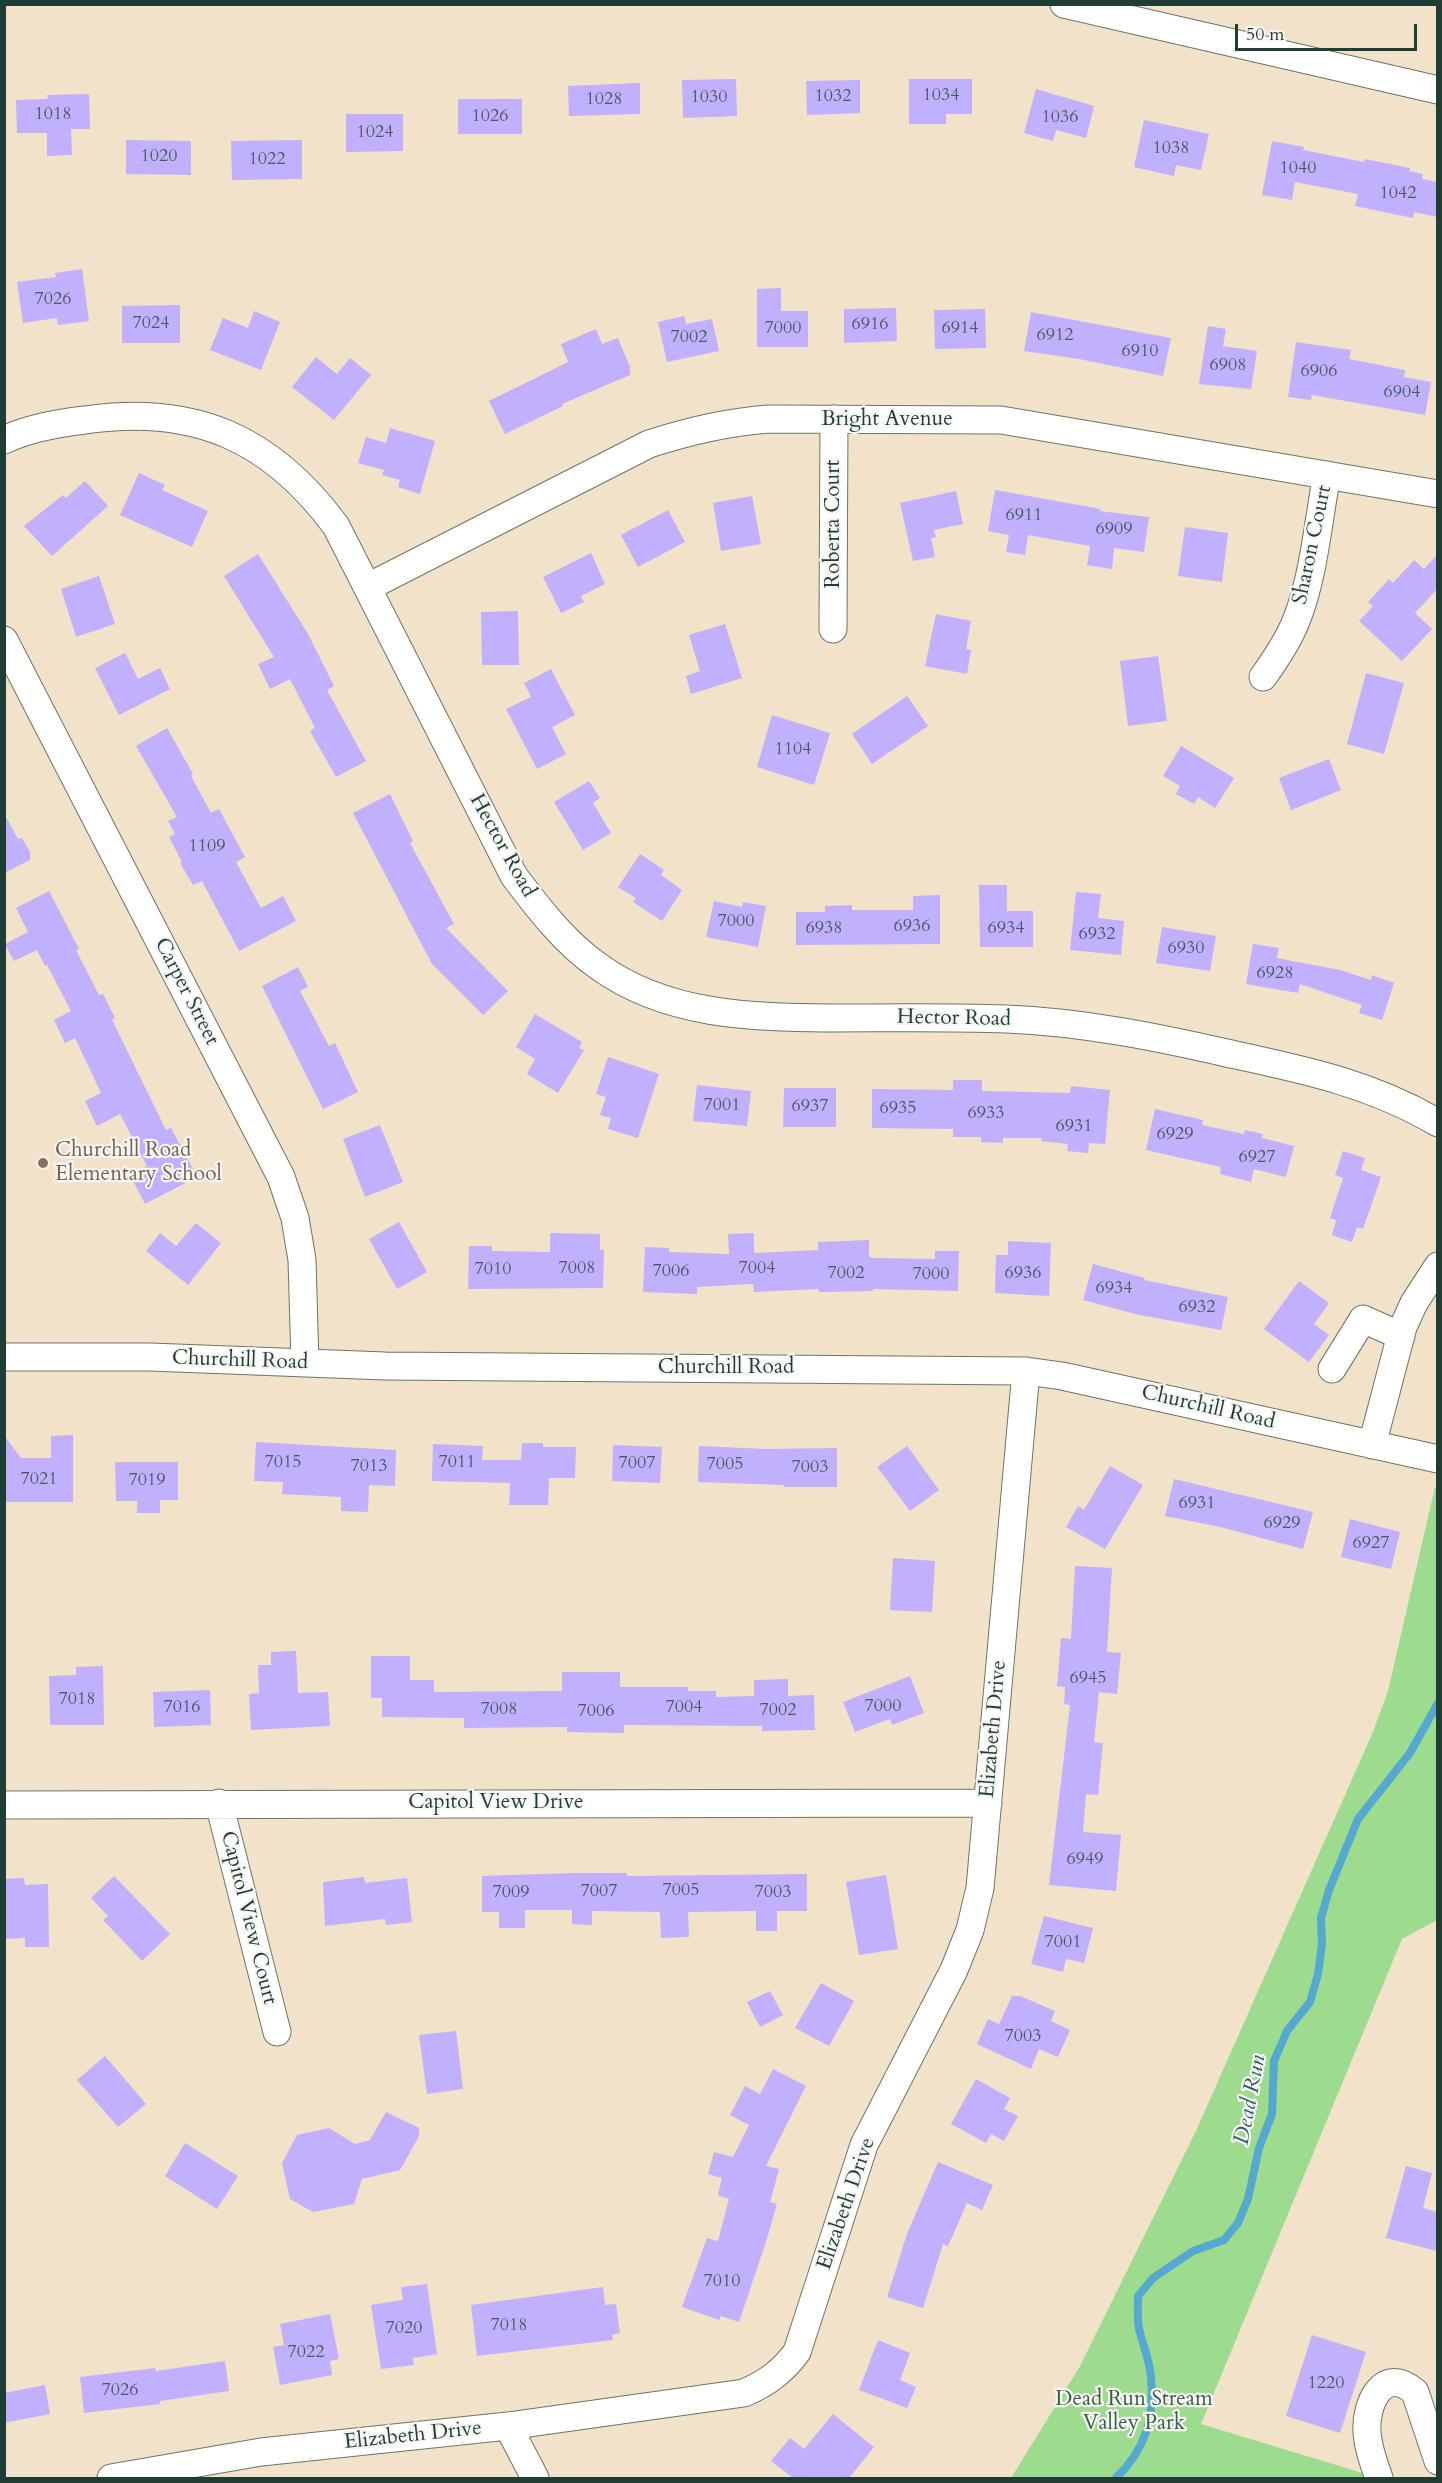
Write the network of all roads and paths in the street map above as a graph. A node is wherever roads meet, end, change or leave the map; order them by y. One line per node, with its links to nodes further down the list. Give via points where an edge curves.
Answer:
1 (1064, 4): 2 (street)
2 (1150, 14): 3 (street)
3 (1437, 90)
4 (834, 419): 6 (street, Bright Avenue, via 1001,420); 8 (street, Bright Avenue, via 730,422 649,444); 9 (street, Roberta Court)
5 (4, 440): 8 (street, Hector Road, via 55,424 105,417 197,423 224,432 290,472 315,497 336,526)
6 (1327, 475): 7 (street, Bright Avenue); 11 (street, Sharon Court, via 1297,620)
7 (1437, 494)
8 (368, 587): 12 (street, Hector Road, via 514,876 568,942 599,967 638,989 721,1014 765,1018 1006,1019 1085,1025 1343,1080 1389,1097)
9 (833, 628)
10 (4, 640): 16 (street, Carper Street, via 281,1177 295,1218 302,1260)
11 (1263, 676)
12 (1437, 1123)
13 (1437, 1266): 14 (street, via 1414,1303)
14 (1401, 1336): 17 (street, via 1363,1319); 19 (street)
15 (4, 1357): 16 (street, Churchill Road)
16 (305, 1363): 18 (street, Churchill Road)
17 (1332, 1368)
18 (1026, 1371): 19 (street, Churchill Road); 22 (street, Elizabeth Drive)
19 (1372, 1445): 20 (street, Churchill Road)
20 (1437, 1459)
21 (219, 1803): 22 (street, Capitol View Drive); 23 (street, Capitol View Drive); 24 (street, Capitol View Court)
22 (988, 1803): 25 (street, Elizabeth Drive, via 980,1888 970,1930 954,1970 864,2145 797,2352 765,2385 744,2393)
23 (4, 1805)
24 (277, 2032)
25 (508, 2426): 27 (street, Elizabeth Drive, via 261,2452); 28 (street)
26 (1437, 2461): 29 (street, via 1414,2392 1396,2382 1385,2384 1369,2412 1367,2432)
27 (111, 2478)
28 (535, 2478)
29 (1379, 2478)

